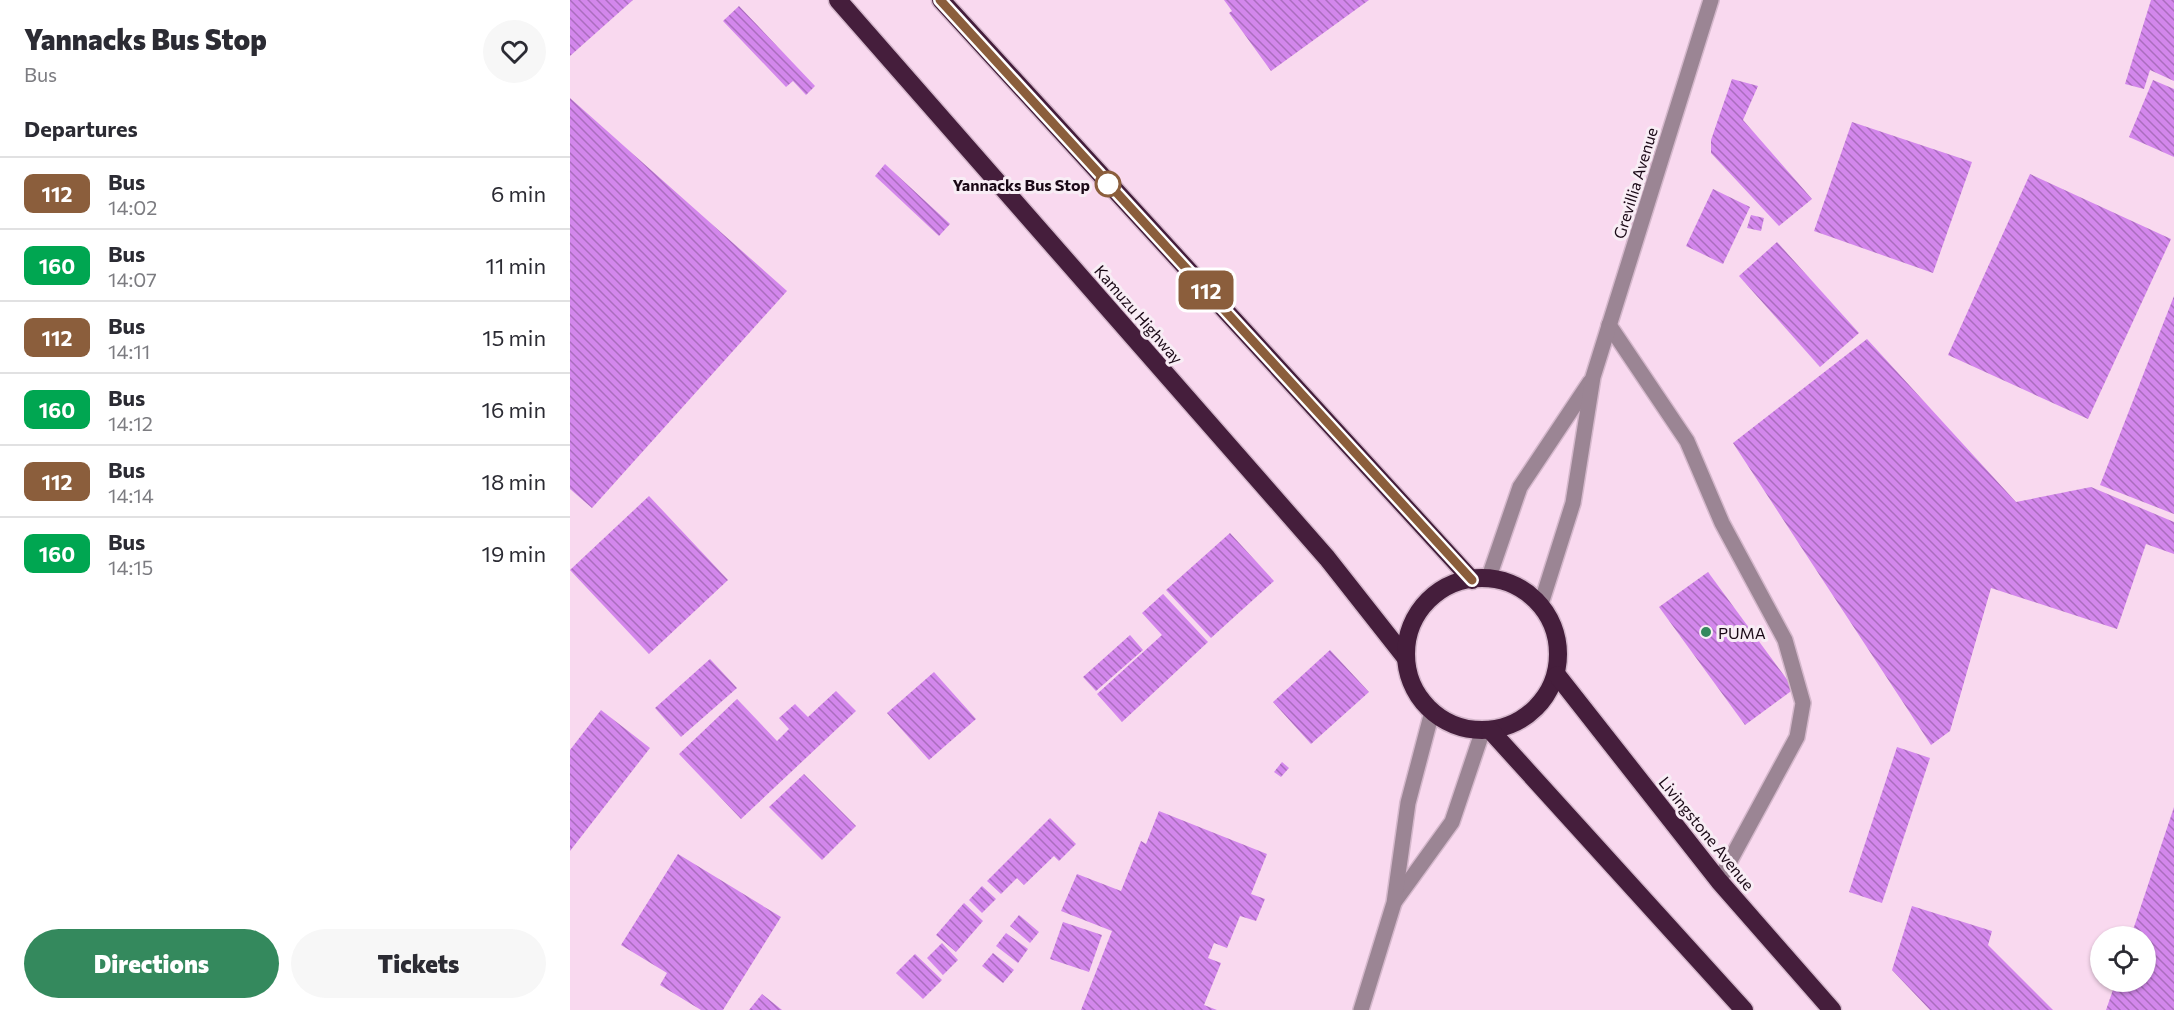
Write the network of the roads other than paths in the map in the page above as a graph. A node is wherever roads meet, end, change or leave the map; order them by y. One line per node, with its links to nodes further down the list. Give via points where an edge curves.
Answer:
1 (838, 0): 8 (highway, Kamuzu Highway, via 1327,558)
2 (940, 0): 6 (highway)
3 (1711, 0): 4 (street, Grevillia Avenue)
4 (1609, 325): 5 (street, Grevillia Avenue); 12 (street, via 1686,441 1722,522 1785,640 1803,703 1797,737)
5 (1593, 377): 6 (street, Grevillia Avenue, via 1520,487); 7 (street, Grevillia Avenue, via 1573,503)
6 (1481, 579): 7 (highway, via 1517,585); 8 (highway, via 1457,581 1436,593 1419,611 1408,633)
7 (1541, 604): 9 (highway, via 1554,625 1559,650)
8 (1405, 657): 10 (highway, via 1413,687)
9 (1557, 675): 11 (highway, via 1544,699 1525,718); 12 (highway, Livingstone Avenue)
10 (1432, 712): 11 (highway, via 1450,723); 13 (street, via 1408,803)
11 (1487, 730): 13 (street, via 1452,822); 15 (highway)
12 (1719, 881): 16 (highway, Livingstone Avenue)
13 (1394, 903): 14 (street)
14 (1361, 1010)
15 (1744, 1010)
16 (1832, 1010)

